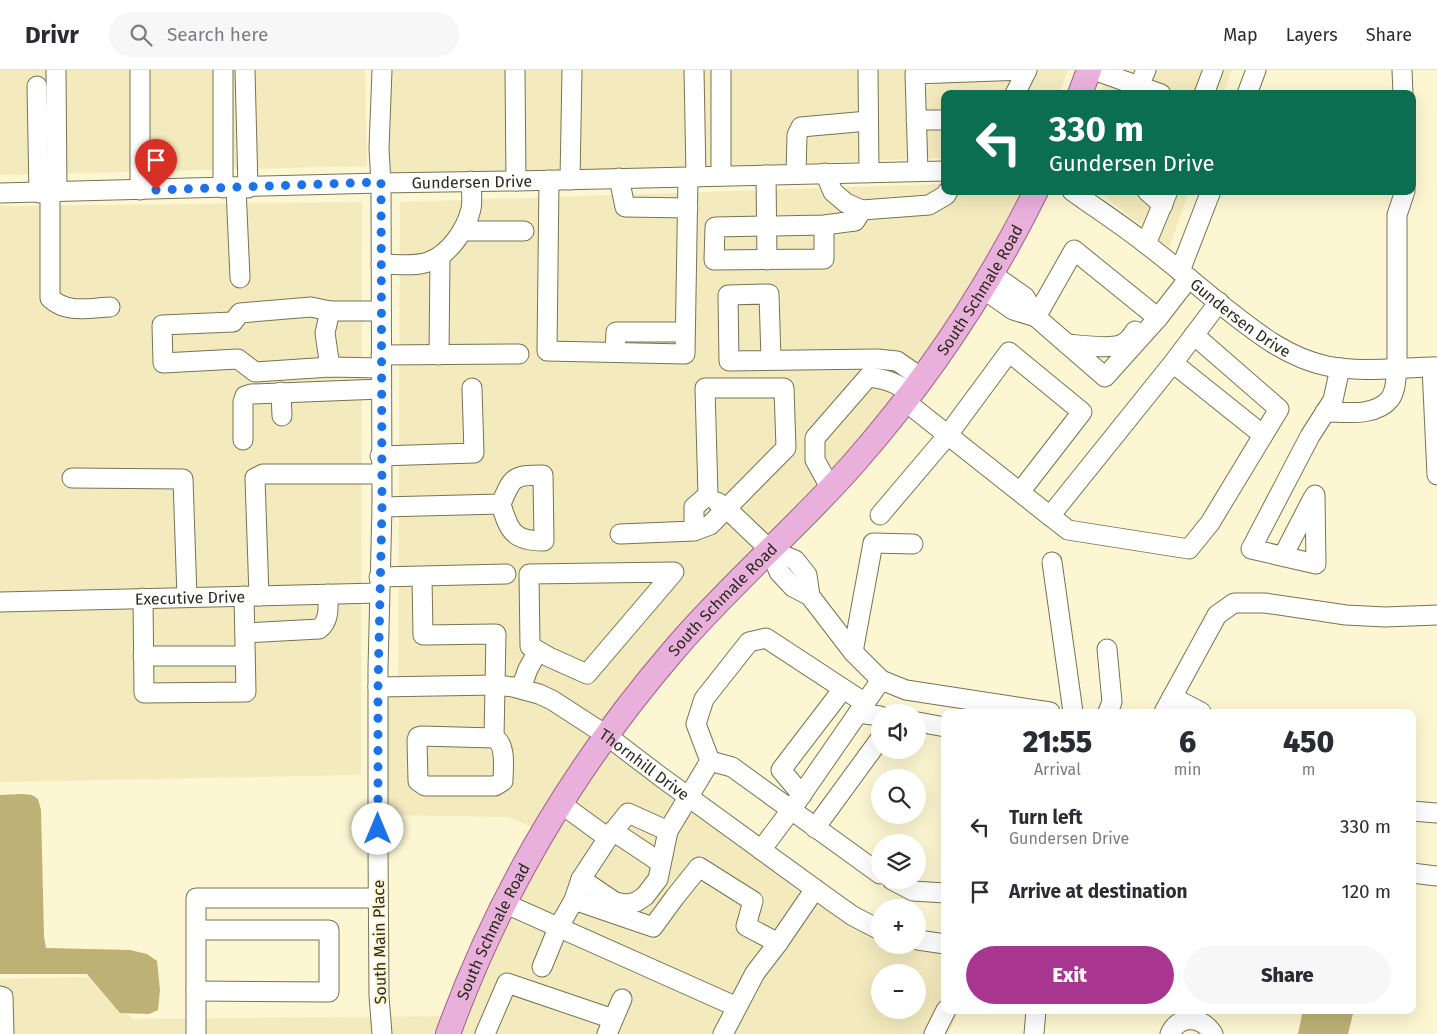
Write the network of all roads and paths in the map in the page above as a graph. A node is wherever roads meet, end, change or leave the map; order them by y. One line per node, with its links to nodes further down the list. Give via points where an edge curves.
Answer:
1 (56, 70): 44 (street)
2 (140, 70): 43 (street)
3 (223, 70): 42 (street)
4 (245, 70): 42 (street)
5 (382, 70): 40 (street, South Main Place)
6 (516, 70): 39 (street)
7 (572, 70): 38 (street)
8 (694, 70): 35 (street)
9 (721, 70): 34 (street)
10 (868, 70): 27 (street)
11 (1027, 70): 19 (street); 25 (street, via 915,74)
12 (1089, 70): 20 (main road)
13 (1094, 70): 17 (street)
14 (1213, 70): 22 (street)
15 (1256, 70): 23 (street)
16 (1402, 70): 24 (street)
17 (1142, 78): 21 (street)
18 (37, 86): 44 (street)
19 (1017, 90)
20 (1082, 90)
21 (1157, 90)
22 (1206, 90)
23 (1248, 90)
24 (1403, 90)
25 (916, 120): 26 (street); 29 (street)
26 (941, 120)
27 (868, 121): 30 (street); 32 (street, via 801,127 797,135)
28 (941, 170): 29 (street, Gundersen Drive)
29 (918, 171): 30 (street, Gundersen Drive)
30 (869, 172): 31 (street, Gundersen Drive)
31 (825, 173): 32 (street, Gundersen Drive); 53 (street, via 833,192)
32 (796, 174): 33 (street, Gundersen Drive)
33 (766, 175): 34 (street, Gundersen Drive); 54 (street)
34 (722, 176): 35 (street, Gundersen Drive)
35 (692, 177): 36 (street, Gundersen Drive); 52 (street)
36 (619, 178): 38 (street, Gundersen Drive); 52 (street, via 625,207)
37 (548, 180): 38 (street, Gundersen Drive); 39 (street, Gundersen Drive); 52 (street, via 547,351 614,352 616,332 685,332)
38 (570, 180)
39 (516, 181): 41 (street, Gundersen Drive)
40 (381, 182): 41 (street, Gundersen Drive); 42 (street, Gundersen Drive); 61 (street, South Main Place)
41 (471, 182): 56 (street, via 471,207)
42 (236, 188): 43 (street, Gundersen Drive); 64 (street)
43 (140, 190): 44 (street, Gundersen Drive)
44 (49, 192): 45 (street, Gundersen Drive); 67 (street, via 50,298 58,305 72,309)
45 (0, 194)
46 (942, 195): 53 (street, via 928,205)
47 (1034, 195): 65 (main road, South Schmale Road)
48 (1078, 195): 58 (street, Gundersen Drive)
49 (1210, 195): 63 (street)
50 (1404, 195): 82 (street, via 1397,215)
51 (1165, 198): 58 (street)
52 (688, 208)
53 (862, 210): 55 (street, via 855,221)
54 (767, 225): 55 (street); 60 (street); 60 (street, via 715,227 714,260)
55 (824, 225): 60 (street, via 824,259)
56 (462, 231): 57 (street); 59 (street)
57 (524, 231)
58 (1146, 244): 63 (street, Gundersen Drive)
59 (440, 257): 61 (street, via 427,263); 75 (street)
60 (767, 260)
61 (381, 264): 69 (street, South Main Place)
62 (1094, 267): 70 (street, via 1074,250); 71 (street); 73 (street, via 1138,317 1138,326 1121,345 1089,347)
63 (1184, 275): 66 (street, Gundersen Drive); 71 (street)
64 (240, 278)
65 (987, 282): 70 (street, via 1013,310); 86 (main road, South Schmale Road)
66 (1218, 302): 72 (street); 81 (street, Gundersen Drive, via 1269,342 1305,360)
67 (110, 307)
68 (330, 311): 69 (street); 79 (street, via 325,334); 79 (street, via 302,307 240,313 233,322 162,326 163,363 238,359 255,372)
69 (381, 311): 77 (street, South Main Place)
70 (1036, 317): 73 (street)
71 (1158, 318): 73 (street, via 1105,377)
72 (1194, 335): 78 (street); 89 (street, via 1280,408)
73 (1067, 344)
74 (519, 354): 75 (street)
75 (439, 355): 77 (street)
76 (771, 360): 86 (street, via 876,359 897,362)
77 (381, 361): 79 (street); 84 (street, South Main Place)
78 (1173, 363): 89 (street); 104 (street)
79 (330, 367)
80 (1435, 367): 82 (street, Gundersen Drive); 93 (street)
81 (1340, 368): 82 (street, Gundersen Drive); 87 (street, via 1333,400)
82 (1397, 368): 87 (street, via 1390,398 1382,405 1370,411)
83 (472, 388): 92 (street, via 474,453)
84 (381, 389): 85 (street); 92 (street, South Main Place)
85 (281, 392): 88 (street); 91 (street, via 245,396)
86 (913, 392): 90 (street); 96 (main road, South Schmale Road); 96 (street, via 897,383 868,377 815,438 815,460)
87 (1326, 412): 95 (street)
88 (282, 416)
89 (1263, 435): 104 (street, via 1210,523 1189,549 1068,530)
90 (947, 436): 97 (street); 97 (street, via 1009,352 1082,412); 103 (street)
91 (243, 440)
92 (380, 465): 101 (street, South Main Place); 115 (street, via 263,474 255,478)
93 (1437, 474)
94 (72, 478): 116 (street, via 183,478)
95 (1288, 479): 99 (street); 109 (street, via 1251,549)
96 (831, 488): 108 (main road, South Schmale Road)
97 (1020, 492): 104 (street)
98 (708, 495): 102 (street); 102 (street, via 705,388 784,388 786,448); 105 (street, via 694,507)
99 (1315, 495): 109 (street); 109 (street, via 1316,564)
100 (501, 504): 101 (street)
101 (382, 507): 113 (street, South Main Place)
102 (726, 508): 105 (street, via 710,525); 108 (street)
103 (880, 515)
104 (1050, 516)
105 (694, 531): 106 (street)
106 (620, 534)
107 (913, 544): 122 (street, via 873,543)
108 (770, 550): 122 (street, via 794,560 807,575 810,596); 140 (main road, South Schmale Road, via 675,648)
109 (1283, 556)
110 (1052, 562): 134 (street)
111 (506, 574): 112 (street, Executive Drive)
112 (422, 577): 113 (street, Executive Drive); 127 (street, via 424,635 496,634)
113 (379, 585): 114 (street, Executive Drive); 128 (street, South Main Place)
114 (328, 594): 115 (street, Executive Drive); 120 (street, via 326,621 319,630)
115 (252, 596): 116 (street, Executive Drive); 120 (street)
116 (187, 597): 117 (street, Executive Drive)
117 (143, 598): 118 (street, Executive Drive); 124 (street)
118 (0, 602)
119 (1437, 615): 131 (street, via 1346,615 1265,603 1234,603 1217,615)
120 (245, 633): 125 (street)
121 (1107, 648): 135 (street, via 1112,702)
122 (853, 652): 126 (street)
123 (543, 654): 123 (street, via 587,674 674,572 530,574 530,646); 130 (street, via 528,669)
124 (144, 656): 125 (street); 125 (street, via 144,693 246,692)
125 (245, 656)
126 (881, 680): 132 (street); 133 (street, via 906,690)
127 (495, 685): 128 (street, Thornhill Drive); 130 (street, Thornhill Drive); 141 (street)
128 (378, 687): 162 (street, South Main Place)
129 (844, 689): 132 (street); 143 (street, via 766,638 750,642 704,699 696,724); 146 (street, via 781,770)
130 (527, 690): 140 (street, Thornhill Drive, via 552,700)
131 (1168, 705): 136 (street)
132 (862, 708): 137 (street); 146 (street)
133 (1030, 709)
134 (1074, 709)
135 (1109, 709)
136 (1187, 709)
137 (871, 712)
138 (926, 723): 139 (street)
139 (941, 726)
140 (606, 735): 144 (street, Thornhill Drive); 145 (main road, South Schmale Road)
141 (494, 738): 141 (street, via 418,737 418,781 425,786 500,784 503,782 503,762 500,742)
142 (871, 751): 149 (street)
143 (710, 761): 144 (street); 146 (street, via 732,767)
144 (689, 798): 150 (street); 152 (street, Thornhill Drive)
145 (560, 803): 151 (street); 165 (main road, South Schmale Road)
146 (797, 803): 149 (street); 152 (street)
147 (1416, 811): 148 (street)
148 (1437, 813)
149 (815, 828): 154 (street)
150 (668, 830): 151 (street, via 628,813); 153 (street)
151 (611, 835): 153 (street); 157 (street)
152 (761, 850): 158 (street, Thornhill Drive)
153 (662, 863): 157 (street, via 658,879 646,896 627,904 615,902)
154 (871, 868)
155 (1416, 873): 156 (street)
156 (1437, 876)
157 (581, 879): 164 (street)
158 (815, 889): 166 (street, Thornhill Drive); 172 (street)
159 (901, 889): 163 (street)
160 (941, 894): 163 (street)
161 (330, 898): 162 (street); 168 (street, via 196,898); 169 (street)
162 (378, 898): 184 (street, South Main Place)
163 (911, 899)
164 (574, 900): 167 (street); 172 (street, via 653,927 699,867 753,901 746,926)
165 (504, 903): 167 (street); 185 (main road, South Schmale Road)
166 (871, 925)
167 (558, 928): 173 (street); 177 (street)
168 (197, 930): 169 (street); 174 (street)
169 (329, 930): 174 (street, via 329,992)
170 (926, 941): 171 (street)
171 (941, 943)
172 (778, 944): 177 (street, via 755,973)
173 (542, 967)
174 (196, 991): 183 (street)
175 (0, 996): 182 (street, via 4,1003)
176 (622, 999): 181 (street)
177 (737, 1007): 187 (street)
178 (944, 1014): 188 (street)
179 (1036, 1014): 189 (street)
180 (1197, 1015): 190 (street, via 1175,1026); 191 (street)
181 (610, 1027): 186 (street, via 507,983)
182 (4, 1034)
183 (196, 1034)
184 (382, 1034)
185 (448, 1034)
186 (485, 1034)
187 (723, 1034)
188 (934, 1034)
189 (1034, 1034)
190 (1170, 1034)
191 (1212, 1034)

